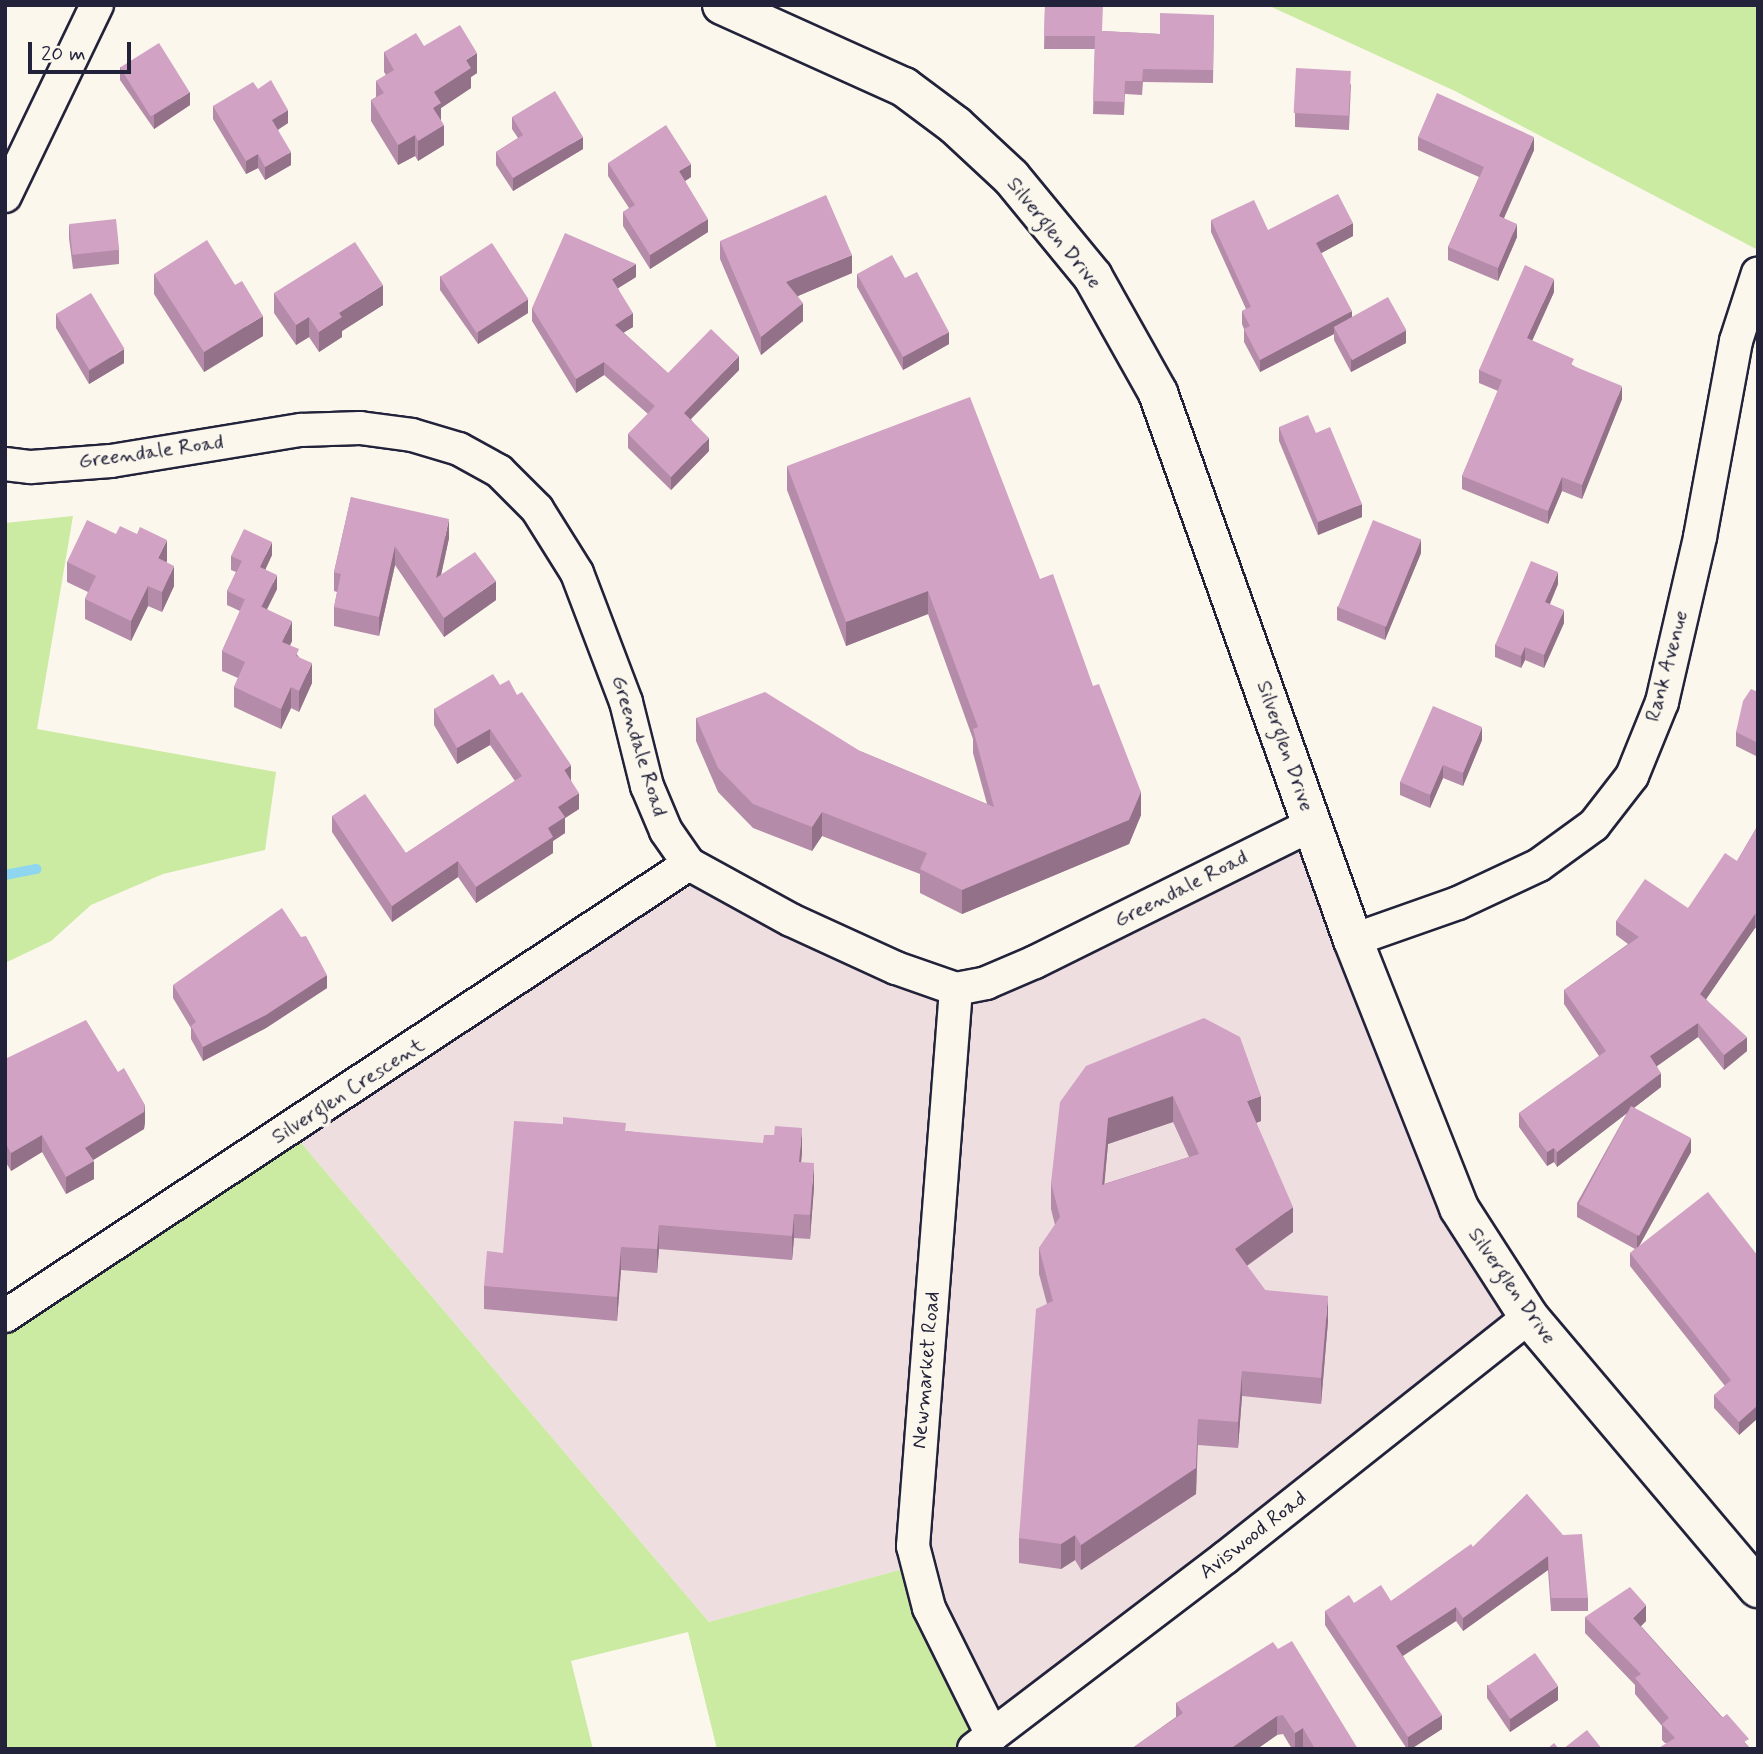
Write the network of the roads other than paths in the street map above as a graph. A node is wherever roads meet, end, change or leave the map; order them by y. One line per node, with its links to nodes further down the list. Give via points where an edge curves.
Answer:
1 (97, 5): 3 (street)
2 (722, 5): 6 (street, Silverglen Drive, via 904,87 955,125 1011,177 1093,277 1158,393)
3 (5, 196)
4 (1758, 273): 8 (street, Rank Avenue, via 1736,341 1700,537 1662,702 1632,776 1594,825 1539,865 1458,903)
5 (5, 464): 7 (street, Greendale Road, via 32,467 111,461 301,430 360,428 412,435 459,449 499,471 537,509 577,573 626,702 647,786 666,831)
6 (1312, 824): 8 (street, Silverglen Drive); 9 (street, Greendale Road, via 1045,957 986,983)
7 (689, 864): 9 (street, Greendale Road, via 791,920 896,968); 10 (street, Silverglen Crescent)
8 (1353, 940): 11 (street, Silverglen Drive, via 1460,1208)
9 (956, 989): 13 (street, Newmarket Road, via 913,1546 929,1608)
10 (5, 1316)
11 (1529, 1317): 12 (street, Silverglen Drive); 13 (street, Aviswood Road)
12 (1758, 1588)
13 (983, 1742)

